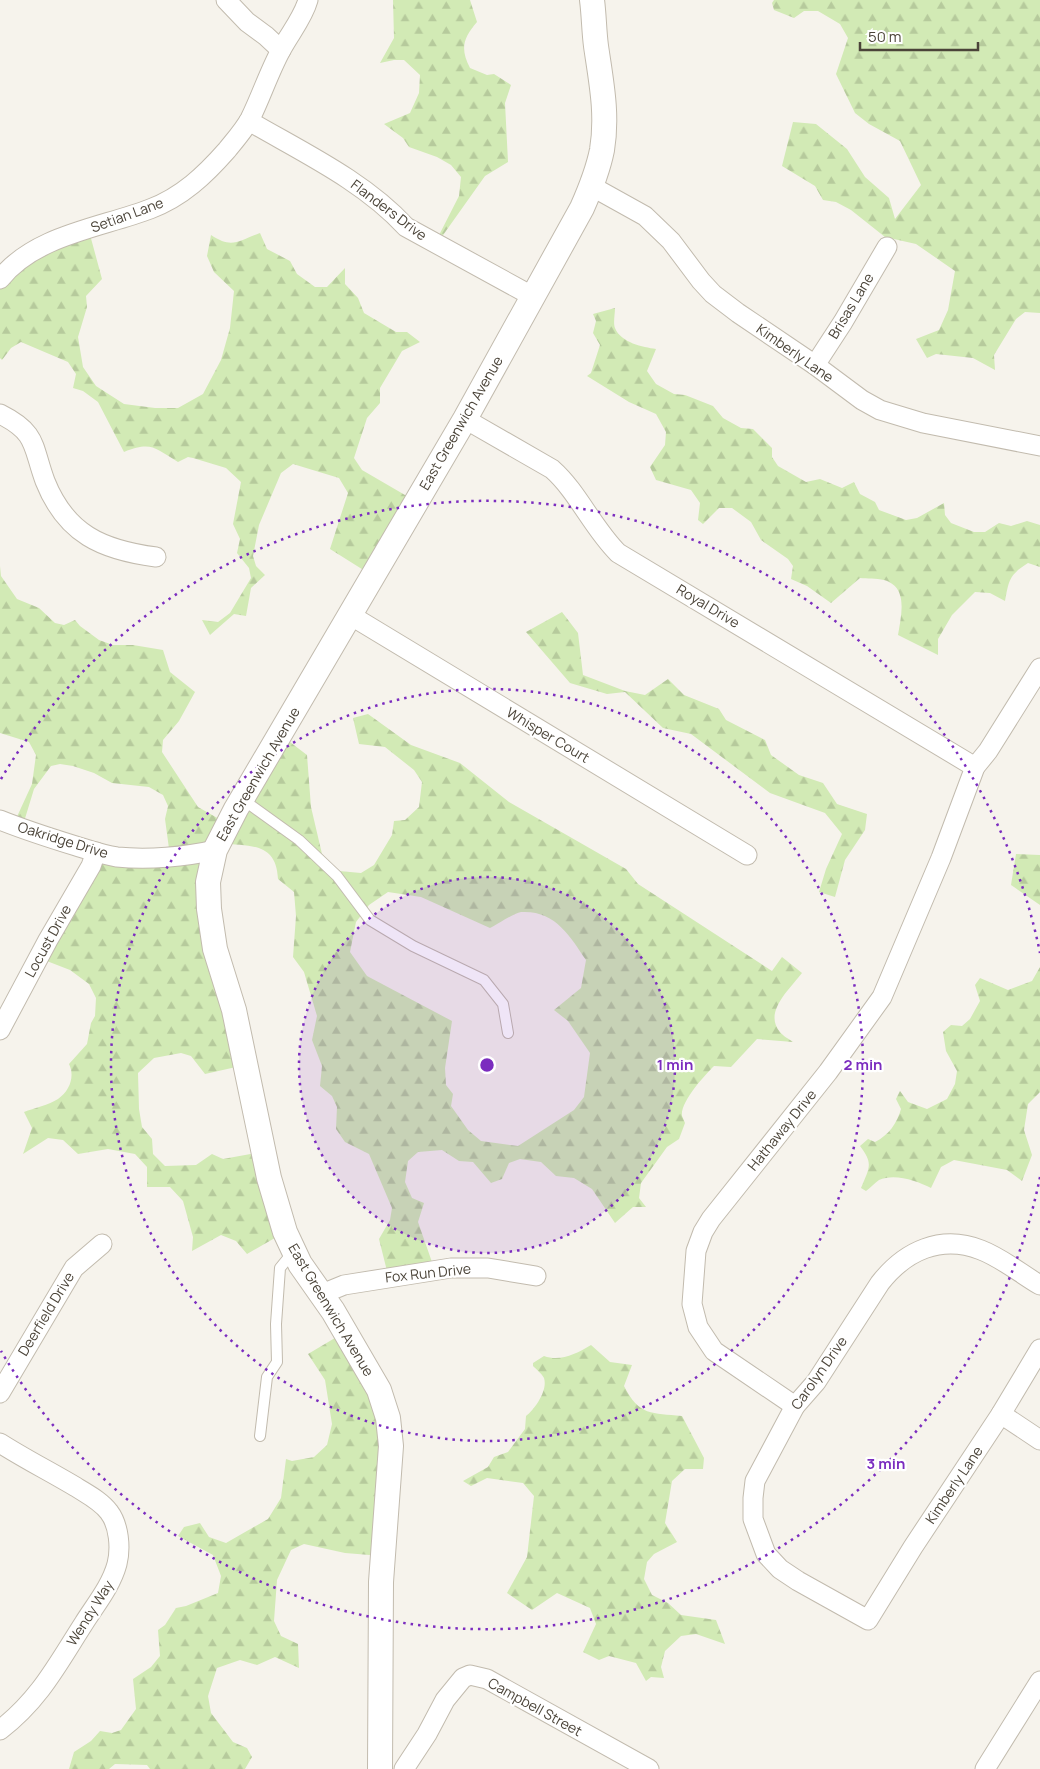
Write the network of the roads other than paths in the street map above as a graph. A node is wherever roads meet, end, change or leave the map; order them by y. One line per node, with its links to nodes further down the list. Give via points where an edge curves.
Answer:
1 (226, 0): 4 (street)
2 (308, 0): 4 (street, Setian Lane)
3 (592, 0): 6 (street, East Greenwich Avenue, via 605,112 602,150)
4 (281, 50): 5 (street, Setian Lane)
5 (249, 121): 8 (street, Setian Lane, via 192,186 151,209 33,250); 9 (street, Flanders Drive, via 376,197 406,227)
6 (591, 186): 9 (street, East Greenwich Avenue); 10 (street, Kimberly Lane, via 644,216 671,241 713,294)
7 (887, 247): 10 (street, Brisas Lane)
8 (0, 278)
9 (532, 296): 12 (street, East Greenwich Avenue)
10 (815, 365): 13 (street, Kimberly Lane, via 880,410 924,423)
11 (0, 414): 14 (street, via 22,428 33,442 52,497 78,529 98,542 126,553)
12 (465, 419): 15 (street, East Greenwich Avenue); 17 (street, Royal Drive, via 552,469 618,553)
13 (1040, 446)
14 (156, 558)
15 (350, 615): 18 (street, East Greenwich Avenue); 22 (street, Whisper Court)
16 (1040, 668): 17 (street, Hathaway Drive)
17 (975, 767): 32 (street, Hathaway Drive, via 941,858 882,997 828,1072 711,1219 696,1251 692,1304 698,1327 714,1352)
18 (242, 799): 20 (street, East Greenwich Avenue); 24 (lane, via 299,840 337,876 370,920 413,946 484,980 503,1004)
19 (0, 820): 21 (street, Oakridge Drive)
20 (215, 850): 21 (street, Oakridge Drive, via 166,857 116,857); 26 (street, East Greenwich Avenue, via 208,882 215,949 234,1010 269,1178)
21 (96, 852): 23 (street, Locust Drive)
22 (746, 855)
23 (0, 1030)
24 (508, 1033)
25 (102, 1244): 31 (street, Deerfield Drive, via 74,1268)
26 (294, 1251): 29 (street, East Greenwich Avenue); 34 (lane, via 280,1268 277,1362 267,1377)
27 (536, 1276): 29 (street, Fox Run Drive, via 488,1268 451,1268 344,1284)
28 (1040, 1285): 32 (street, Carolyn Drive, via 982,1250 952,1244 922,1248 898,1262 885,1277 816,1382)
29 (322, 1294): 40 (street, East Greenwich Avenue, via 380,1390 388,1418 391,1446 381,1582)
30 (1040, 1349): 33 (street, Kimberly Lane)
31 (0, 1393)
32 (795, 1406): 37 (street, Carolyn Drive, via 755,1481 753,1519 766,1554 780,1569)
33 (1001, 1414): 35 (street); 37 (street, Kimberly Lane)
34 (260, 1436)
35 (1040, 1440)
36 (0, 1443): 39 (street, Wendy Way, via 103,1505 115,1525 119,1544 118,1562 110,1582 49,1679 18,1716)
37 (868, 1620)
38 (1040, 1681): 43 (street)
39 (0, 1730)
40 (380, 1769)
41 (404, 1769): 42 (street, Campbell Street, via 445,1700 470,1675 487,1680)
42 (649, 1769)
43 (985, 1769)

